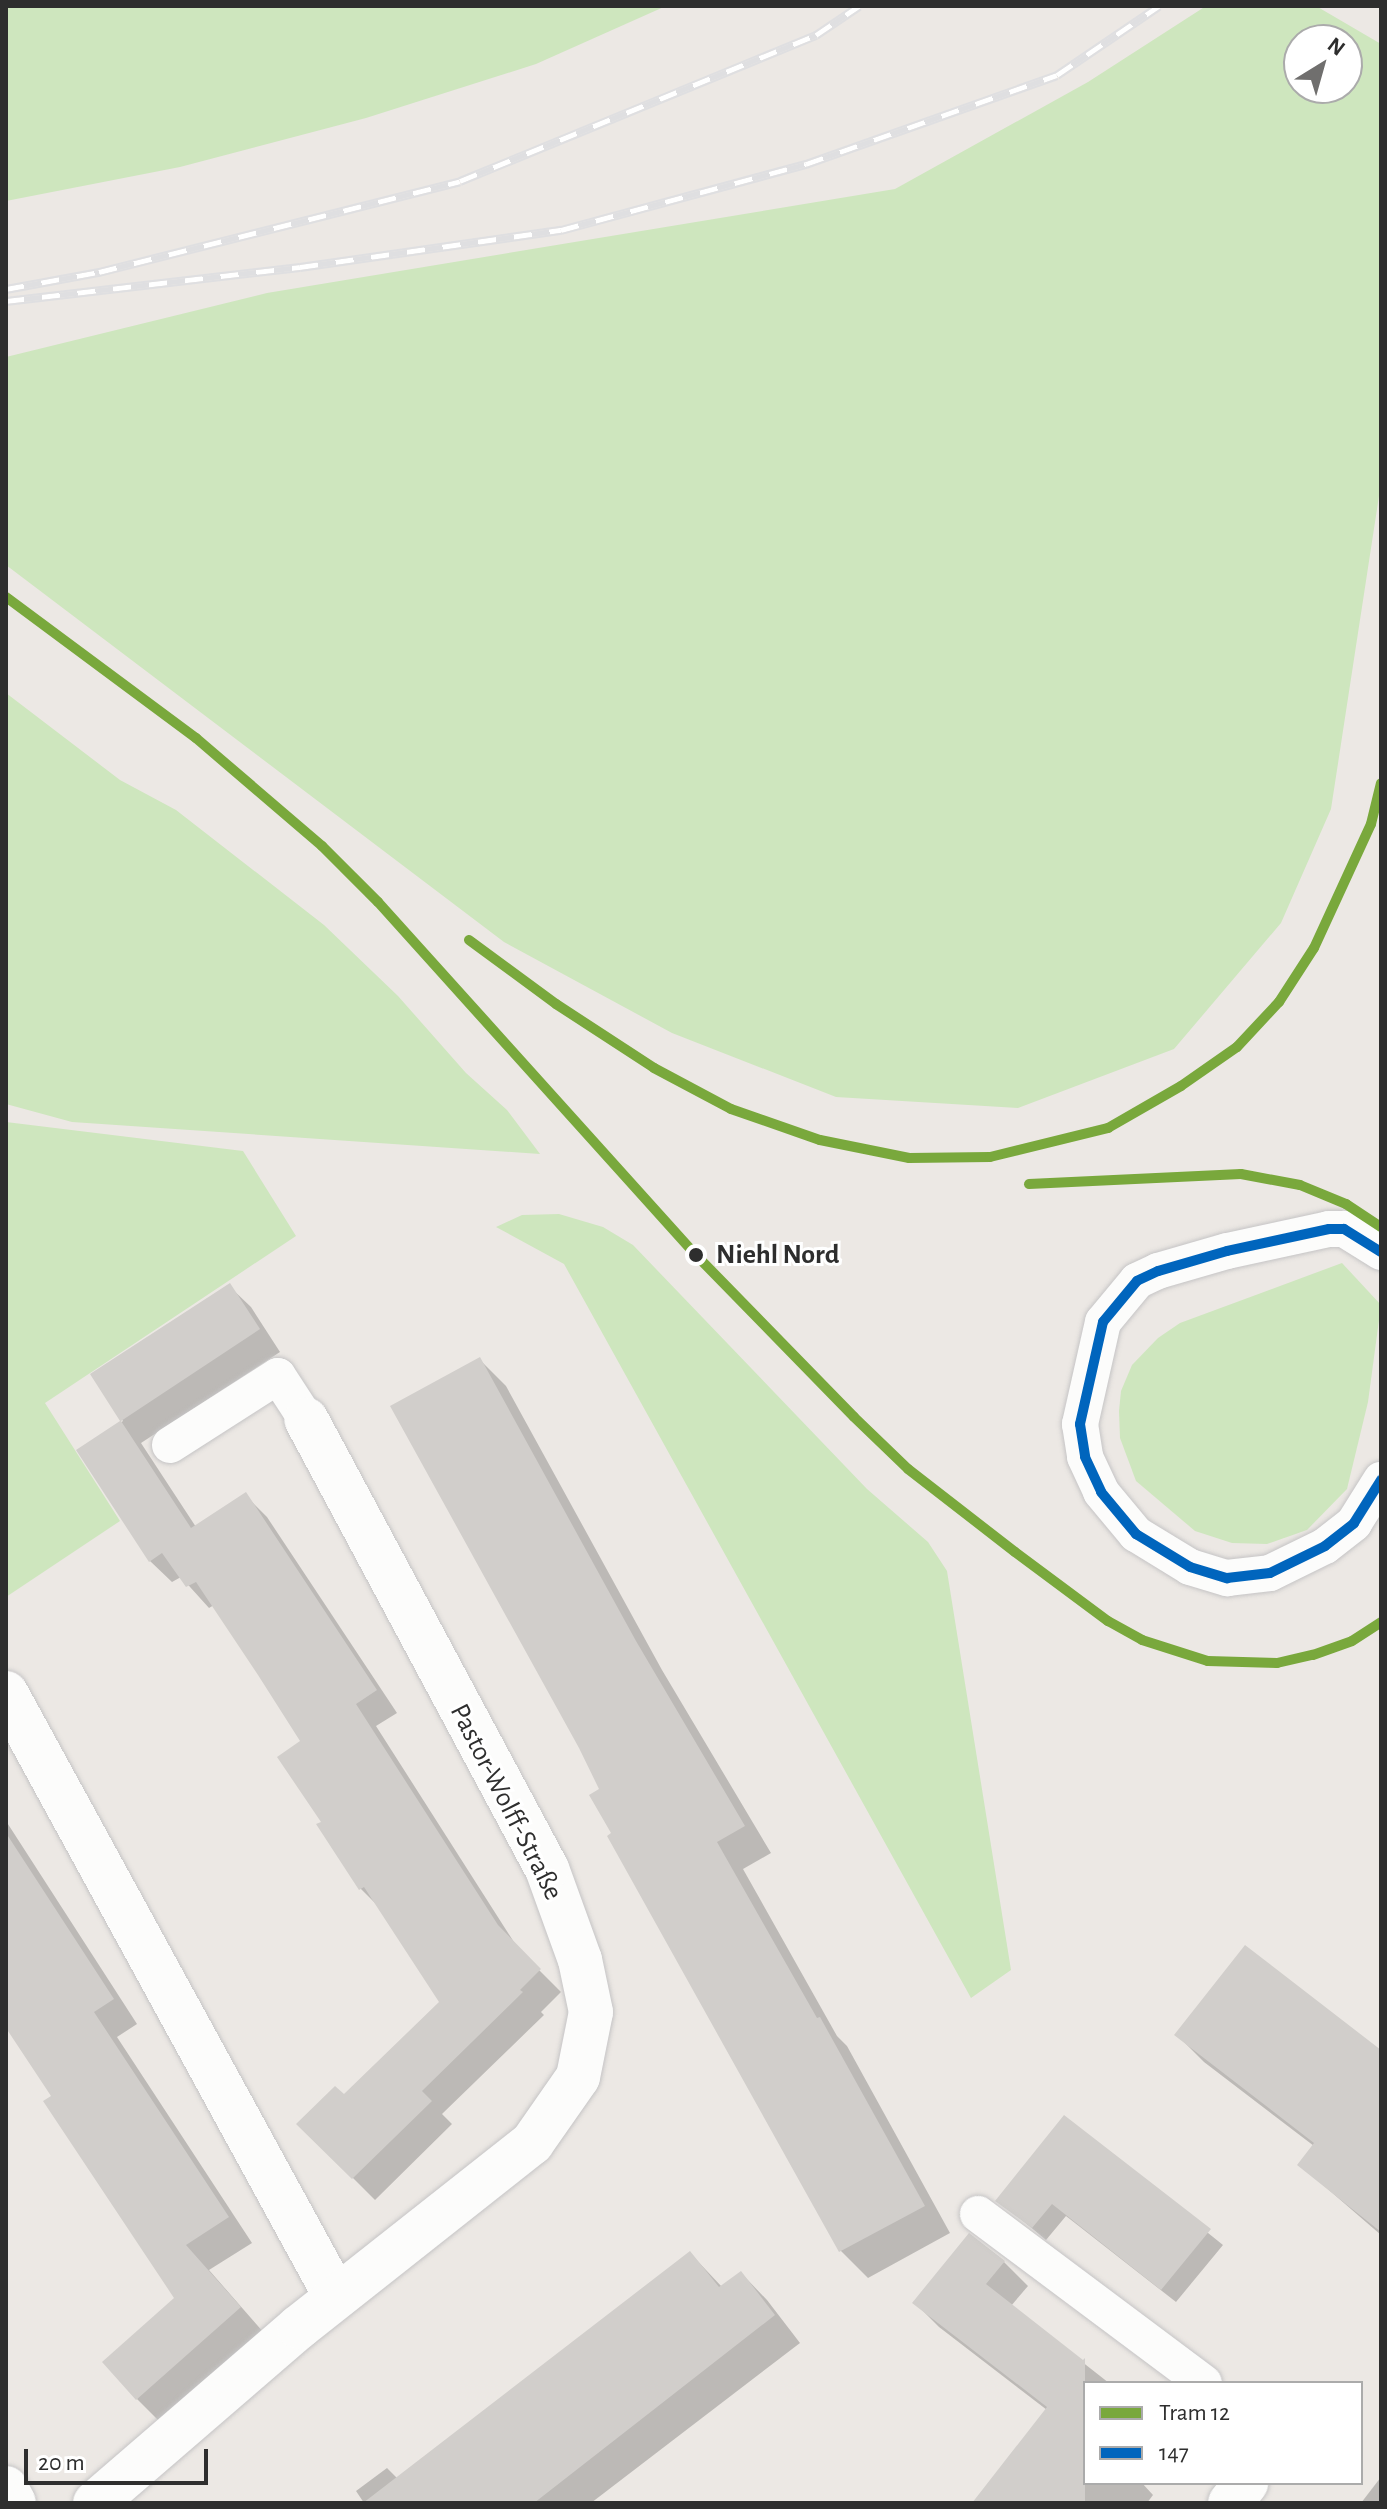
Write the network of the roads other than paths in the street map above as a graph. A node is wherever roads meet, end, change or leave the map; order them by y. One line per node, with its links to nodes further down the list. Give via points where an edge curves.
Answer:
1 (1381, 1252): 4 (lane, via 1344,1229 1329,1229 1227,1251 1137,1281 1103,1322 1080,1424 1085,1457 1101,1492 1136,1534 1190,1567 1227,1578 1270,1573 1325,1546 1354,1523)
2 (306, 1419): 3 (lane, via 278,1376); 7 (street, Pastor-Wolff-Straße, via 547,1869 580,1960 591,2012 578,2077 532,2143)
3 (170, 1445)
4 (1381, 1480)
5 (6, 1693): 7 (street)
6 (978, 2214): 8 (lane)
7 (336, 2297): 12 (street, Pastor-Wolff-Straße)
8 (1201, 2381)
9 (1244, 2485): 13 (street)
10 (6, 2488): 11 (street)
11 (14, 2503)
12 (95, 2503)
13 (1230, 2503)

